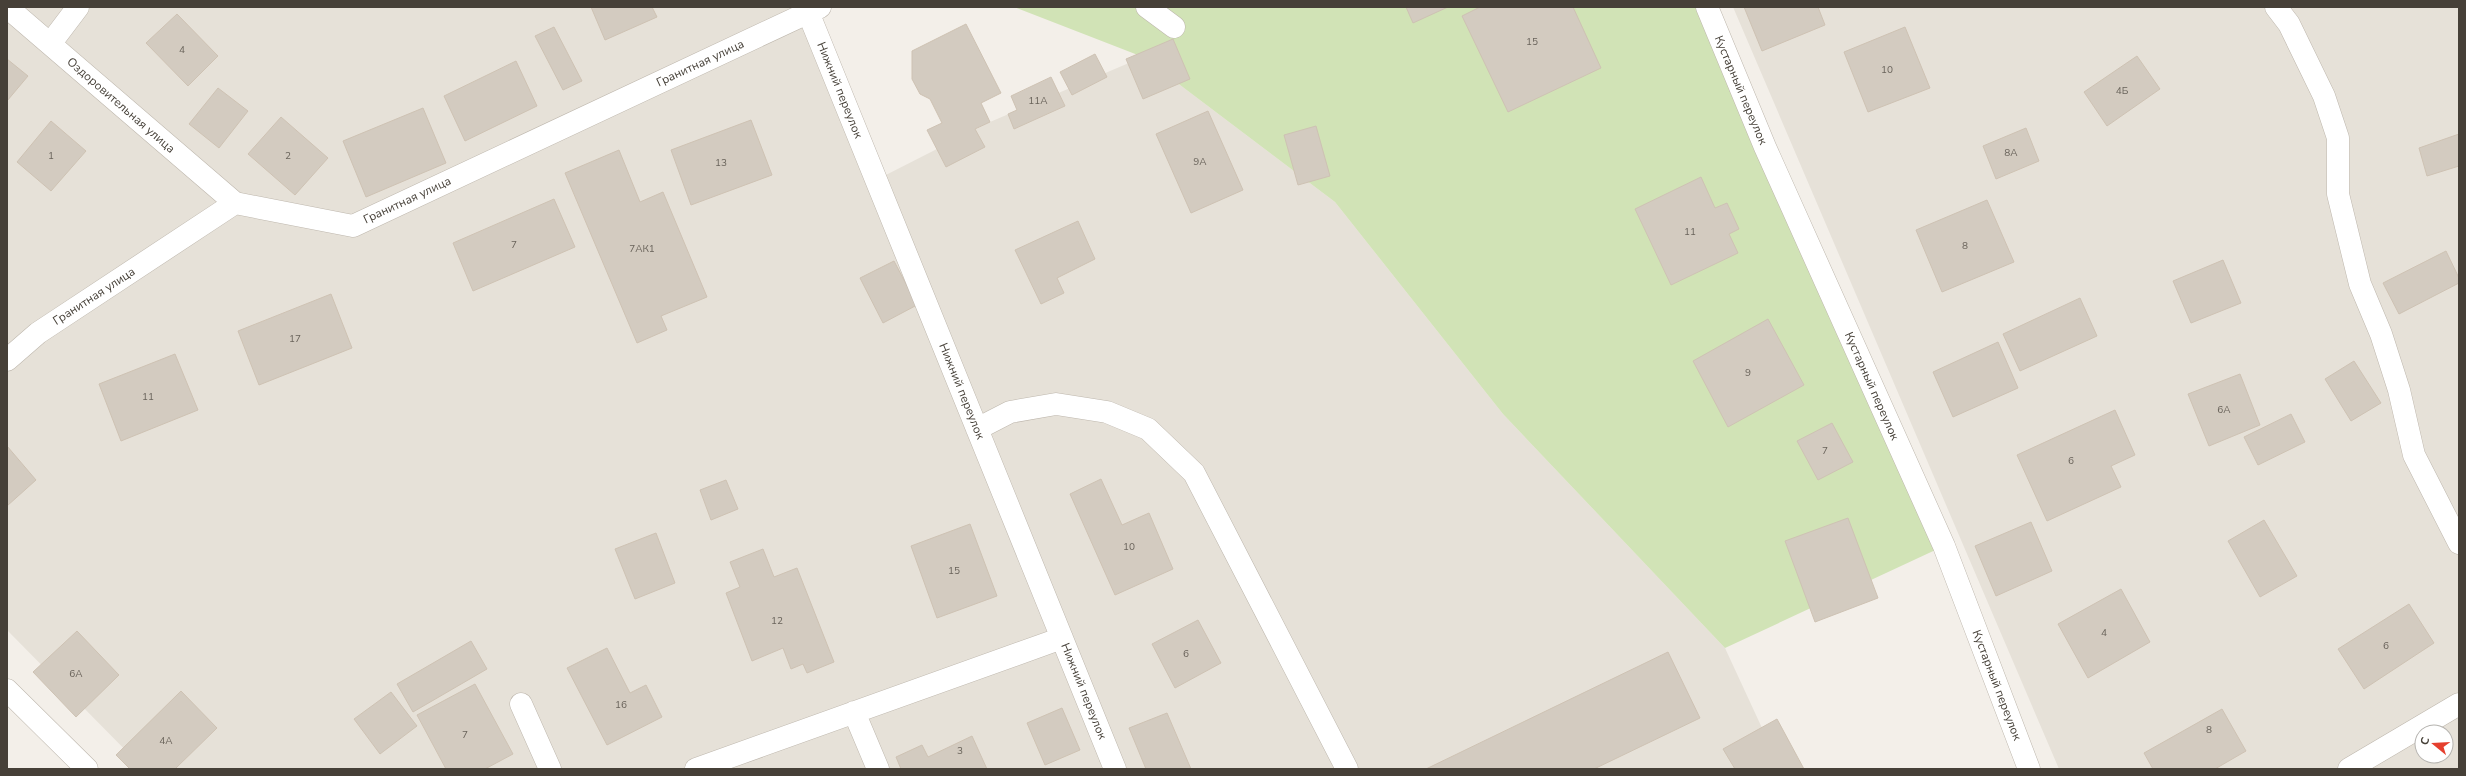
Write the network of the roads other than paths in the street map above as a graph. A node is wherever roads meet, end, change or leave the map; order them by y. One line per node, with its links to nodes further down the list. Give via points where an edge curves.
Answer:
1 (8, 7): 8 (street, Оздоровительная улица)
2 (78, 7): 8 (street)
3 (1147, 7): 7 (street)
4 (1707, 7): 24 (street, Кустарный переулок, via 1768,154 1944,546)
5 (2276, 7): 12 (street, via 2289,24 2324,96 2338,138 2338,194 2360,284 2381,334 2399,390 2414,455)
6 (814, 10): 9 (street, Гранитная улица, via 352,226); 11 (street, Нижний переулок)
7 (1174, 27)
8 (50, 44): 9 (street, Оздоровительная улица)
9 (235, 203): 10 (street, Гранитная улица, via 38,333)
10 (7, 360)
11 (977, 429): 13 (street, Нижний переулок); 23 (street, via 1010,412 1056,404 1107,412 1148,428 1194,473)
12 (2459, 543)
13 (1062, 638): 17 (street); 22 (street, Нижний переулок)
14 (7, 690): 18 (street)
15 (521, 704): 19 (street)
16 (2459, 704): 25 (street)
17 (854, 712): 20 (street); 21 (street)
18 (87, 769)
19 (550, 769)
20 (696, 769)
21 (878, 769)
22 (1115, 769)
23 (1347, 769)
24 (2029, 769)
25 (2349, 769)

